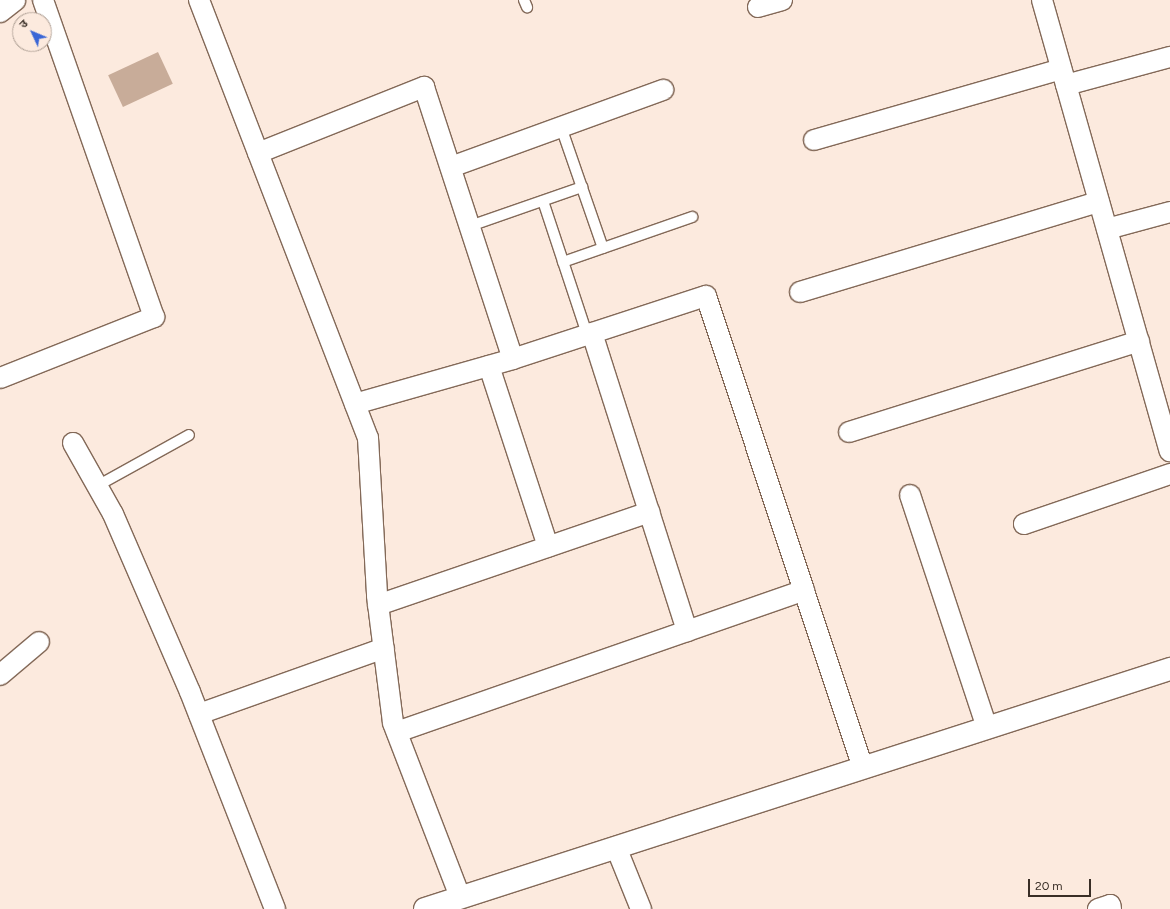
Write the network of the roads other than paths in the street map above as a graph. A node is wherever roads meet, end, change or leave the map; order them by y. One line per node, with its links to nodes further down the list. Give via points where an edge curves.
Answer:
1 (14, 0): 7 (street)
2 (43, 0): 29 (street, via 154,317)
3 (199, 0): 13 (street)
4 (782, 0): 6 (street)
5 (1042, 0): 9 (street)
6 (758, 7)
7 (0, 11)
8 (1170, 57): 9 (street)
9 (1064, 77): 12 (street); 17 (street)
10 (663, 90): 11 (street)
11 (561, 127): 14 (street); 15 (lane)
12 (814, 140)
13 (258, 153): 14 (street, via 424,87); 30 (street)
14 (451, 167): 20 (street)
15 (582, 187): 16 (lane); 22 (lane)
16 (543, 201): 20 (lane); 23 (lane)
17 (1099, 202): 21 (street); 24 (street)
18 (1170, 212): 21 (street)
19 (692, 217): 22 (lane)
20 (470, 226): 27 (street)
21 (1107, 229): 26 (street)
22 (603, 248): 23 (lane)
23 (563, 262): 25 (lane)
24 (800, 292)
25 (589, 334): 27 (street); 38 (street); 41 (street, via 706,296)
26 (1139, 341): 31 (street); 34 (street)
27 (513, 359): 28 (street)
28 (489, 366): 30 (street); 40 (street)
29 (1, 374)
30 (355, 404): 42 (street, via 368,438)
31 (849, 432)
32 (189, 435): 36 (lane)
33 (73, 443): 36 (street)
34 (1170, 451)
35 (1170, 474): 39 (street)
36 (97, 486): 48 (street, via 113,514)
37 (910, 495): 49 (street)
38 (649, 512): 40 (street); 43 (street)
39 (1024, 524)
40 (548, 547): 42 (street)
41 (804, 590): 43 (street); 51 (street)
42 (378, 605): 45 (street)
43 (687, 631): 50 (street)
44 (39, 642): 47 (street)
45 (384, 648): 48 (street); 50 (street)
46 (1170, 669): 49 (street)
47 (0, 675)
48 (198, 714): 54 (street)
49 (987, 728): 51 (street)
50 (396, 732): 53 (street)
51 (863, 768): 52 (street)
52 (616, 847): 53 (street); 56 (street)
53 (460, 898): 55 (street)
54 (275, 909)
55 (425, 909)
56 (641, 909)
57 (1098, 909): 58 (street, via 1110,905)
58 (1111, 909)

